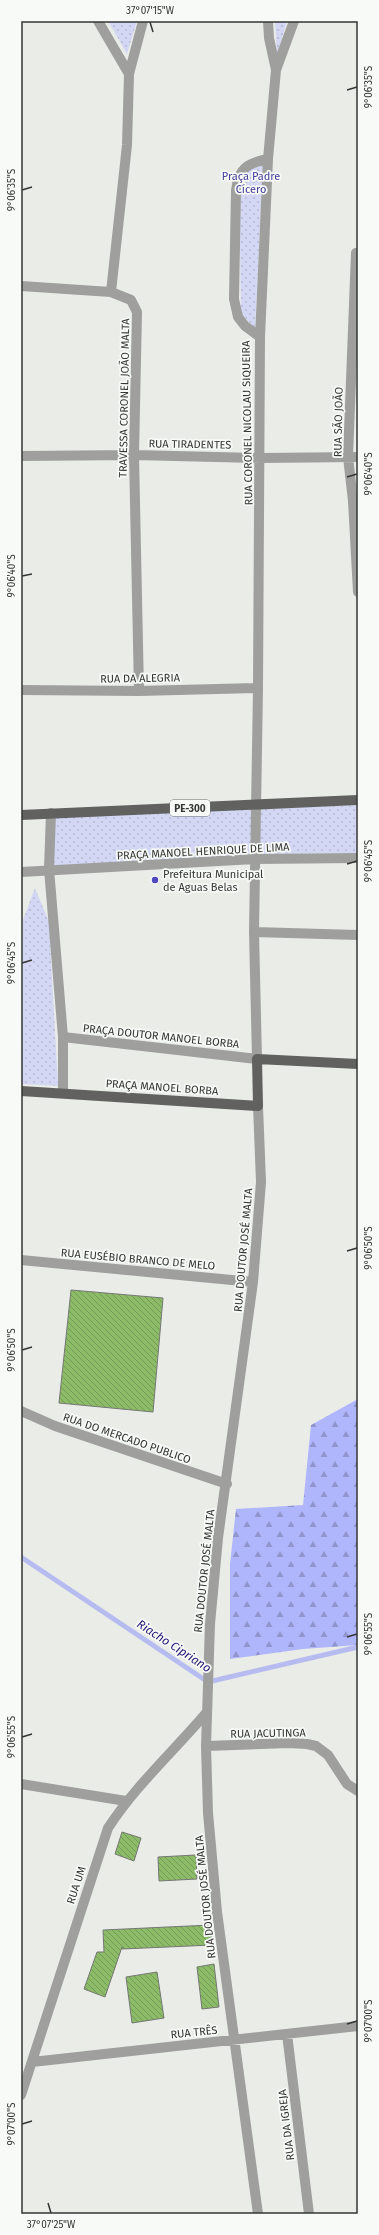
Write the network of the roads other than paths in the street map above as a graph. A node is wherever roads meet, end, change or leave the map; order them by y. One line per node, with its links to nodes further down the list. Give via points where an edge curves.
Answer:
1 (98, 21): 6 (street)
2 (142, 21): 6 (street)
3 (268, 21): 5 (street)
4 (294, 21): 5 (street)
5 (276, 70): 7 (street)
6 (129, 74): 10 (street, via 127,145)
7 (268, 159): 11 (street); 11 (street, RUA CORONEL NICOLAU SIQUEIRA, via 244,168 239,174 236,191 234,299 242,322)
8 (356, 253): 14 (street, RUA SÃO JOÃO)
9 (21, 286): 10 (street, TRAVESSA CORONEL JOÃO MALTA)
10 (111, 292): 12 (street, TRAVESSA CORONEL JOÃO MALTA, via 131,300 138,312)
11 (260, 337): 15 (street, RUA CORONEL NICOLAU SIQUEIRA)
12 (134, 455): 13 (street, RUA TIRADENTES); 15 (street, RUA TIRADENTES); 19 (street, TRAVESSA CORONEL JOÃO MALTA)
13 (21, 456)
14 (353, 457): 15 (street, RUA TIRADENTES); 16 (street, RUA SÃO JOÃO)
15 (260, 458): 17 (street, RUA CORONEL NICOLAU SIQUEIRA)
16 (358, 592)
17 (258, 688): 19 (street, RUA DA ALEGRIA); 21 (street, RUA CORONEL NICOLAU SIQUEIRA)
18 (21, 690): 19 (street, RUA DA ALEGRIA)
19 (139, 691)
20 (358, 800): 21 (main road, PE-300)
21 (256, 805): 22 (main road, PE-300); 25 (street, RUA CORONEL NICOLAU SIQUEIRA)
22 (51, 813): 23 (main road, PE-300); 26 (street)
23 (21, 815)
24 (358, 858): 25 (street, PRAÇA MANOEL HENRIQUE DE LIMA)
25 (255, 859): 26 (street, PRAÇA MANOEL HENRIQUE DE LIMA); 28 (street, RUA CORONEL NICOLAU SIQUEIRA)
26 (49, 869): 27 (street, PRAÇA MANOEL HENRIQUE DE LIMA); 30 (street)
27 (21, 872)
28 (254, 932): 29 (street); 31 (street, RUA CORONEL NICOLAU SIQUEIRA)
29 (358, 935)
30 (63, 1037): 31 (street, PRAÇA DOUTOR MANOEL BORBA); 34 (street)
31 (257, 1058): 32 (main road); 35 (main road)
32 (358, 1064)
33 (21, 1090): 34 (main road, PRAÇA MANOEL BORBA)
34 (63, 1092): 35 (main road, PRAÇA MANOEL BORBA)
35 (258, 1106): 37 (street, RUA DOUTOR JOSÉ MALTA, via 262,1182)
36 (21, 1260): 37 (street, RUA EUSÉBIO BRANCO DE MELO)
37 (253, 1282): 39 (street, RUA DOUTOR JOSÉ MALTA)
38 (21, 1411): 39 (street, RUA DO MERCADO PUBLICO, via 55,1426)
39 (227, 1484): 40 (street, RUA DOUTOR JOSÉ MALTA, via 218,1538 210,1624)
40 (206, 1712): 41 (street, RUA DOUTOR JOSÉ MALTA); 44 (street, RUA UM)
41 (206, 1746): 43 (street, RUA JACUTINGA, via 288,1743 316,1746 328,1755 347,1784); 47 (street, RUA DOUTOR JOSÉ MALTA, via 212,1864)
42 (21, 1784): 44 (street)
43 (358, 1790)
44 (126, 1801): 48 (street, RUA UM, via 108,1828 101,1846)
45 (358, 2026): 46 (street, RUA TRÊS)
46 (287, 2034): 47 (street, RUA TRÊS); 51 (street, RUA DA IGREJA)
47 (235, 2040): 48 (street, RUA TRÊS); 50 (street)
48 (32, 2062): 49 (street, RUA UM)
49 (21, 2095)
50 (258, 2214)
51 (309, 2214)

